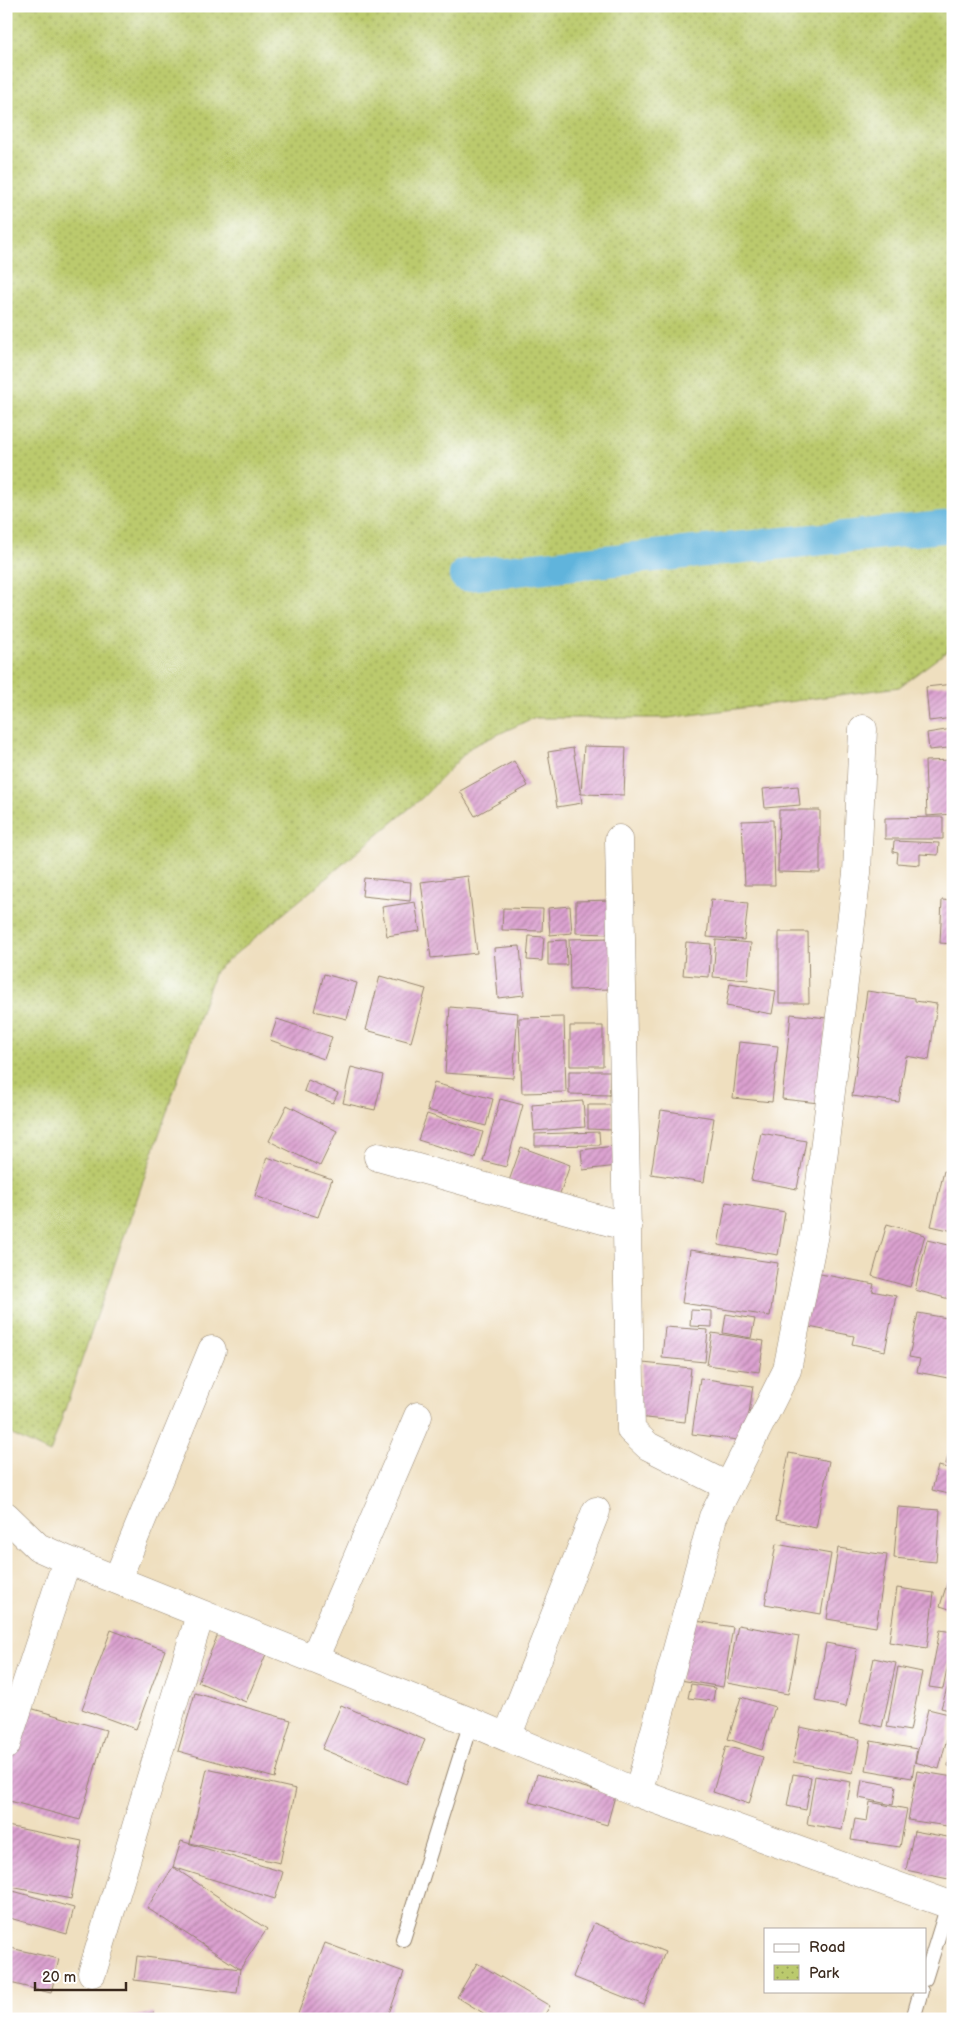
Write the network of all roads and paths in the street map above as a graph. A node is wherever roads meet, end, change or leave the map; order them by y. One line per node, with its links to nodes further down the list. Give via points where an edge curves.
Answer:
1 (863, 728): 7 (street, via 857,873 814,1234 787,1370)
2 (619, 839): 4 (street)
3 (378, 1157): 4 (street)
4 (628, 1227): 7 (street, via 631,1430 648,1446)
5 (212, 1350): 11 (street)
6 (418, 1416): 13 (street)
7 (727, 1486): 17 (street, via 713,1517)
8 (596, 1511): 15 (street)
9 (6, 1516): 10 (street, via 38,1547)
10 (67, 1560): 11 (street); 16 (street)
11 (116, 1580): 12 (street)
12 (200, 1614): 13 (street); 20 (street)
13 (314, 1659): 14 (street)
14 (471, 1722): 15 (street); 19 (lane)
15 (507, 1737): 17 (street)
16 (6, 1745)
17 (638, 1793): 18 (street)
18 (951, 1905): 21 (lane)
19 (403, 1939)
20 (92, 1973)
21 (926, 1976)
22 (921, 1992): 23 (lane)
23 (913, 2019)

